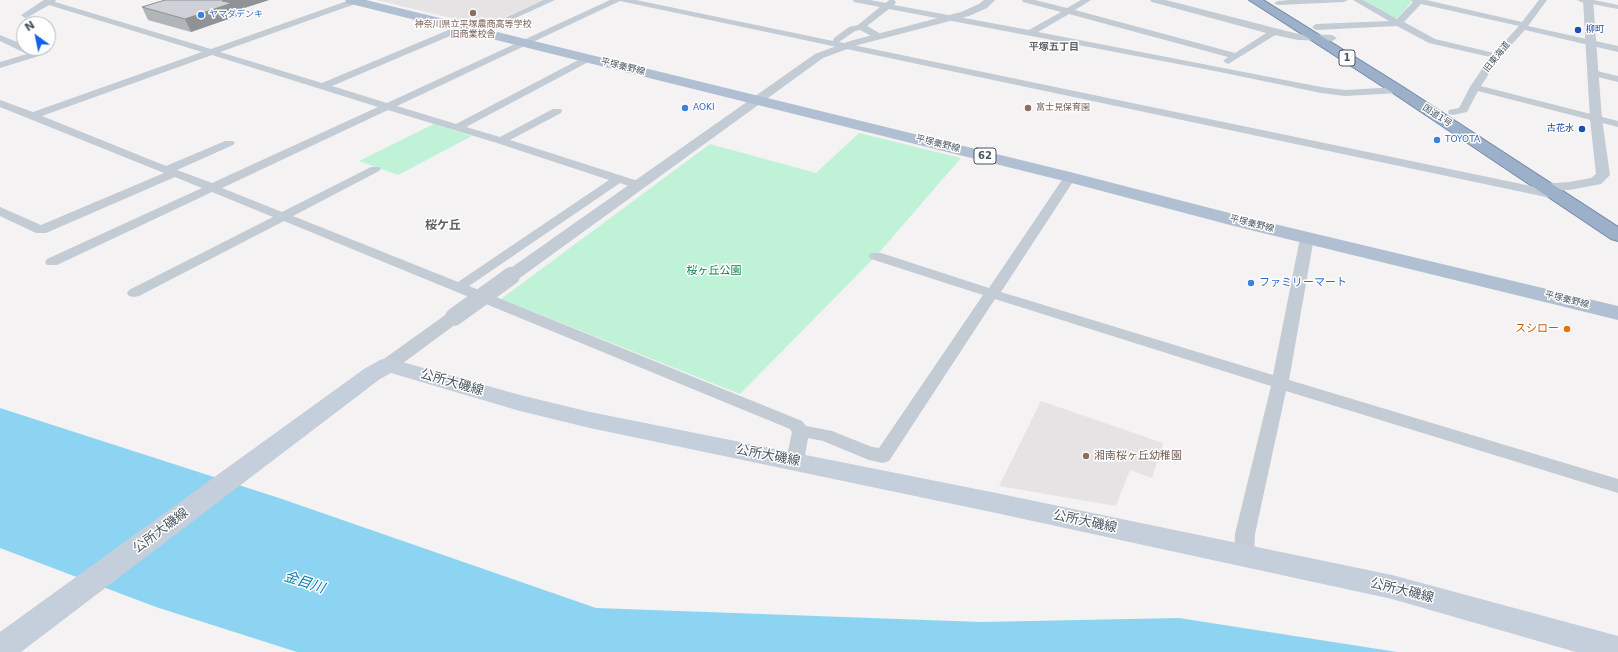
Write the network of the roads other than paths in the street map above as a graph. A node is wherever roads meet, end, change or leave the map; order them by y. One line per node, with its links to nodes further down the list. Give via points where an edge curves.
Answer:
1 (353, 0): 27 (main road, 平塚秦野線 / 62); 38 (street)
2 (551, 0): 28 (street)
3 (617, 0): 34 (street)
4 (624, 0): 35 (street)
5 (857, 0): 19 (street)
6 (896, 0): 19 (street)
7 (990, 0): 23 (street)
8 (1026, 0): 21 (street)
9 (1087, 0): 21 (street)
10 (1154, 0): 29 (street)
11 (1255, 0): 31 (highway, 国道1号 / 1)
12 (1344, 0): 18 (street)
13 (1357, 0): 24 (street)
14 (1418, 0): 24 (street); 25 (street)
15 (1543, 0): 25 (street, 旧東海道)
16 (1586, 0): 20 (street); 36 (street)
17 (49, 1): 22 (street); 38 (street)
18 (1275, 2): 31 (highway, 国道1号 / 1)
19 (887, 6): 23 (street); 26 (street)
20 (1618, 7)
21 (1068, 11): 30 (street); 39 (street)
22 (25, 15)
23 (952, 18): 30 (street); 32 (street)
24 (1398, 23): 31 (street); 40 (street, via 1432,41)
25 (1524, 26): 36 (street); 40 (street, 旧東海道)
26 (862, 27): 32 (street); 35 (street, via 852,29)
27 (461, 28): 28 (main road, 平塚秦野線 / 62); 46 (street)
28 (480, 31): 34 (main road, 平塚秦野線 / 62)
29 (1274, 32): 31 (street); 39 (street)
30 (1030, 33): 43 (street)
31 (1316, 33): 48 (highway, 国道1号 / 1); 53 (highway, 国道1号 / 1, via 1332,38)
32 (878, 36): 35 (street)
33 (0, 38): 42 (street, via 36,54)
34 (526, 42): 41 (main road, 平塚秦野線 / 62); 51 (street)
35 (840, 43): 49 (street); 66 (street)
36 (1590, 43): 37 (street); 44 (street)
37 (1618, 49)
38 (210, 53): 46 (street); 54 (street)
39 (1236, 56): 43 (street)
40 (1496, 56): 47 (street, 旧東海道)
41 (590, 58): 49 (main road, 平塚秦野線 / 62); 57 (street)
42 (0, 65)
43 (1215, 68): 48 (street, via 1342,93)
44 (1592, 73): 45 (street); 55 (street)
45 (1618, 79)
46 (321, 87): 51 (street)
47 (1475, 87): 53 (street, 旧東海道, via 1462,110); 55 (street)
48 (1398, 90): 66 (highway, 国道1号 / 1)
49 (756, 100): 62 (main road, 平塚秦野線 / 62); 64 (street)
50 (0, 103): 54 (street)
51 (386, 107): 57 (street); 65 (street)
52 (557, 110): 58 (street)
53 (1453, 112): 66 (highway, 国道1号 / 1)
54 (33, 116): 61 (street)
55 (1596, 119): 56 (street); 66 (street, via 1603,175 1596,181)
56 (1618, 124)
57 (456, 128): 58 (street)
58 (501, 141): 63 (street)
59 (229, 143): 61 (street)
60 (375, 169): 68 (street)
61 (170, 171): 65 (street); 67 (street, via 41,230)
62 (1070, 177): 71 (main road, 平塚秦野線 / 62); 76 (street)
63 (618, 179): 64 (street); 74 (street)
64 (637, 185): 78 (street, bridge)
65 (212, 188): 68 (street); 73 (street)
66 (1559, 190): 69 (highway, 国道1号 / 1); 70 (highway, 国道1号 / 1)
67 (0, 211)
68 (283, 216): 74 (street); 75 (street)
69 (1618, 220)
70 (1618, 235)
71 (1307, 238): 77 (main road, 平塚秦野線 / 62); 79 (street)
72 (876, 256): 76 (street)
73 (52, 262)
74 (459, 287): 80 (street, via 796,425)
75 (134, 293)
76 (992, 293): 79 (street); 80 (street, via 883,456 868,453 826,435)
77 (1618, 313)
78 (388, 364): 81 (main road, 公所大磯線, via 520,403 590,420); 84 (main road, 公所大磯線)
79 (1280, 383): 82 (street); 83 (street, via 1245,534)
80 (801, 431): 81 (street)
81 (795, 461): 83 (main road, 公所大磯線)
82 (1618, 486)
83 (1244, 556): 85 (main road, 公所大磯線, via 1392,587)
84 (0, 650)
85 (1618, 650)

